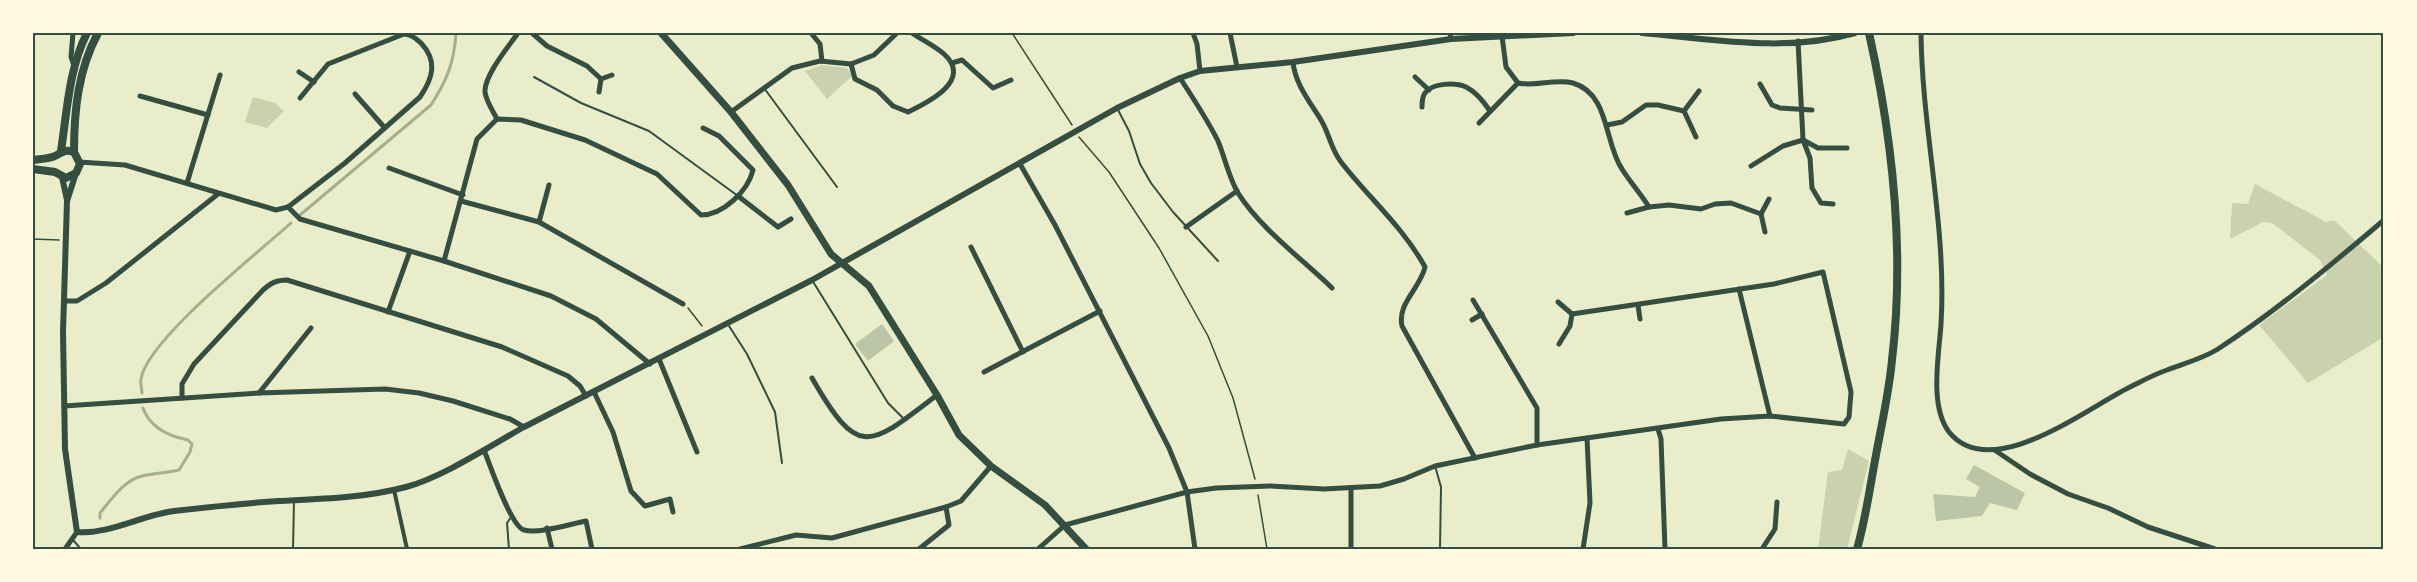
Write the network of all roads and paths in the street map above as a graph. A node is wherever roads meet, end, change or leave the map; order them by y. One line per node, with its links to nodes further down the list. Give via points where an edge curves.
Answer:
1 (73, 33): 27 (street, via 71,57)
2 (87, 33): 27 (main road)
3 (98, 33): 66 (main road, via 78,92)
4 (518, 33): 56 (street, via 487,79 485,90)
5 (532, 33): 36 (street)
6 (661, 33): 54 (main road)
7 (811, 33): 23 (street, via 820,44)
8 (897, 33): 26 (street, via 874,56)
9 (912, 33): 25 (street)
10 (1012, 33): 58 (path)
11 (1193, 33): 29 (street)
12 (1230, 33): 28 (street)
13 (1573, 33): 18 (street)
14 (1642, 33): 19 (street)
15 (1856, 33): 22 (street)
16 (1869, 33): 176 (main road, via 1890,148 1897,220 1897,291 1888,388)
17 (1921, 33): 138 (street, via 1942,267 1939,409 1956,438 1976,449)
18 (1533, 34): 21 (street)
19 (1698, 35): 22 (street, via 1739,44)
20 (1450, 36): 21 (street); 24 (street)
21 (1502, 36): 39 (street, via 1506,67)
22 (1798, 41): 50 (street)
23 (822, 61): 26 (street); 41 (street, via 792,68)
24 (1293, 62): 28 (street); 140 (street, via 1295,75 1339,159 1425,267 1403,306 1402,326)
25 (952, 63): 26 (street, via 950,85 908,112 855,79); 37 (street, via 962,60 993,88)
26 (851, 64)
27 (75, 67): 67 (main road)
28 (1237, 67): 29 (street)
29 (1200, 71): 35 (street)
30 (299, 72): 38 (street)
31 (220, 75): 55 (street)
32 (612, 75): 36 (street)
33 (534, 77): 81 (lane, via 581,103 649,130)
34 (1415, 77): 42 (street)
35 (1180, 78): 49 (street); 79 (street, via 1217,141)
36 (601, 79): 44 (street)
37 (1011, 80)
38 (314, 82): 47 (street); 60 (street, via 328,64 338,59 404,34 411,35 426,49 432,74 420,96)
39 (1518, 83): 52 (street); 59 (street, via 1575,84 1599,105)
40 (1760, 84): 50 (street, via 1772,105)
41 (764, 87): 54 (street); 78 (lane)
42 (1429, 90): 48 (street, via 1423,95); 52 (street, via 1449,84 1466,87)
43 (1699, 91): 53 (street)
44 (599, 92)
45 (355, 94): 60 (street)
46 (140, 96): 55 (street)
47 (300, 98)
48 (1422, 107)
49 (1118, 108): 70 (street); 93 (lane, via 1145,173)
50 (1800, 110): 51 (street); 64 (street)
51 (1812, 110)
52 (1490, 111): 57 (street)
53 (1684, 111): 59 (street, via 1646,105 1622,122); 63 (street)
54 (731, 112): 101 (main road, via 788,185 831,255)
55 (208, 115): 76 (street)
56 (497, 119): 81 (street, via 521,120 585,140 657,174 701,215 713,215); 82 (street, via 477,139)
57 (1479, 123)
58 (1071, 124)
59 (1607, 125): 87 (street, via 1611,148 1621,169)
60 (384, 127): 86 (street)
61 (704, 128): 81 (street, via 719,136 753,170 750,182)
62 (1077, 134): 144 (path, via 1109,172 1159,248 1208,336 1233,398)
63 (1696, 137)
64 (1803, 140): 65 (street, via 1818,148); 71 (street, via 1783,146); 85 (street, via 1810,158 1812,188 1821,203)
65 (1846, 148)
66 (74, 152): 67 (main road); 69 (main road)
67 (58, 154): 68 (main road); 75 (main road, via 52,163)
68 (33, 160)
69 (80, 162): 74 (main road); 76 (street, via 125,165)
70 (1020, 164): 101 (street); 110 (street)
71 (1751, 166)
72 (389, 168): 82 (street)
73 (33, 169): 75 (main road)
74 (76, 173): 75 (main road, via 70,177); 84 (street)
75 (58, 175): 84 (street)
76 (187, 183): 80 (street)
77 (549, 185): 92 (street)
78 (837, 187)
79 (1237, 191): 93 (street); 103 (street, via 1259,220)
80 (218, 194): 86 (street, via 276,210); 106 (street, via 106,284 77,301)
81 (738, 196): 90 (street, via 778,227)
82 (462, 198): 92 (street); 99 (street)
83 (1769, 199): 89 (street)
84 (67, 201): 96 (street)
85 (1833, 204)
86 (288, 207): 98 (street, via 300,219)
87 (1649, 207): 88 (street); 89 (street, via 1701,209 1731,203)
88 (1627, 213)
89 (1761, 214): 94 (street)
90 (791, 219)
91 (2384, 220): 138 (street, via 2216,350 2128,387 2056,429)
92 (539, 222): 108 (street)
93 (1186, 227): 100 (lane)
94 (1765, 232)
95 (33, 240): 96 (path)
96 (65, 240): 106 (street)
97 (971, 248): 120 (street)
98 (410, 251): 99 (street); 111 (street)
99 (444, 261): 122 (street, via 582,310 618,334)
100 (1218, 261)
101 (842, 264): 102 (street); 127 (main road, via 869,286)
102 (812, 280): 116 (street); 132 (lane, via 888,403)
103 (1332, 288)
104 (1739, 289): 109 (street); 131 (street); 131 (street, via 1823,272 1851,392 1850,417 1844,424)
105 (1473, 300): 112 (street)
106 (64, 301): 130 (street)
107 (1558, 302): 113 (street)
108 (683, 304): 118 (path)
109 (1638, 305): 113 (street); 114 (street)
110 (1100, 311): 120 (street); 148 (street)
111 (388, 312): 128 (street, via 502,347 548,366 573,380); 129 (street, via 287,280 276,281 194,364 182,384)
112 (1482, 314): 115 (street); 136 (street, via 1537,408)
113 (1572, 315): 119 (street)
114 (1640, 319)
115 (1472, 320)
116 (727, 324): 118 (street); 141 (lane, via 747,354 775,412)
117 (311, 328): 126 (street)
118 (706, 334): 121 (street)
119 (1559, 344)
120 (1023, 352): 123 (street)
121 (659, 359): 122 (street); 139 (street)
122 (650, 364): 125 (street)
123 (984, 372)
124 (812, 378): 132 (street, via 846,429 855,435 878,436)
125 (594, 392): 128 (street); 152 (street, via 631,490 645,506 670,499)
126 (259, 393): 129 (street); 133 (street, via 355,389 408,392 453,401)
127 (937, 394): 132 (street); 142 (main road, via 959,435)
128 (586, 396): 133 (street)
129 (182, 398): 130 (street)
130 (64, 406): 156 (street, via 65,449)
131 (1770, 416): 134 (street)
132 (905, 420)
133 (524, 427): 137 (street)
134 (1658, 429): 135 (street); 174 (street)
135 (1587, 438): 136 (street); 173 (street, via 1590,502)
136 (1537, 445): 140 (street)
137 (484, 450): 146 (street, via 409,487); 153 (street)
138 (1996, 451): 177 (street, via 2068,494)
139 (698, 452)
140 (1475, 458): 143 (street)
141 (782, 463)
142 (991, 466): 151 (street, via 961,501); 154 (main road, via 1045,505)
143 (1435, 466): 145 (street, via 1388,484); 172 (lane, via 1441,487)
144 (1255, 480)
145 (1351, 488): 148 (street, via 1244,487); 171 (street)
146 (394, 490): 149 (street, via 370,496); 161 (street)
147 (1257, 490): 170 (path)
148 (1187, 492): 154 (street); 169 (street)
149 (294, 501): 156 (street, via 175,511 98,531); 160 (lane)
150 (1778, 502): 175 (street, via 1774,529)
151 (946, 507): 165 (street, via 832,538 796,535); 166 (street, via 949,525)
152 (673, 512)
153 (512, 516): 155 (street, via 525,531); 162 (lane, via 507,523)
154 (1065, 525): 167 (street); 168 (main road)
155 (547, 528): 163 (street); 164 (street, via 586,521)
156 (77, 532): 157 (street)
157 (73, 540): 158 (street); 159 (lane)
158 (65, 549)
159 (81, 549)
160 (293, 549)
161 (407, 549)
162 (509, 549)
163 (552, 549)
164 (592, 549)
165 (740, 549)
166 (920, 549)
167 (1038, 549)
168 (1086, 549)
169 (1195, 549)
170 (1267, 549)
171 (1351, 549)
172 (1440, 549)
173 (1583, 549)
174 (1665, 549)
175 (1762, 549)
176 (1857, 549)
177 (2215, 549)

